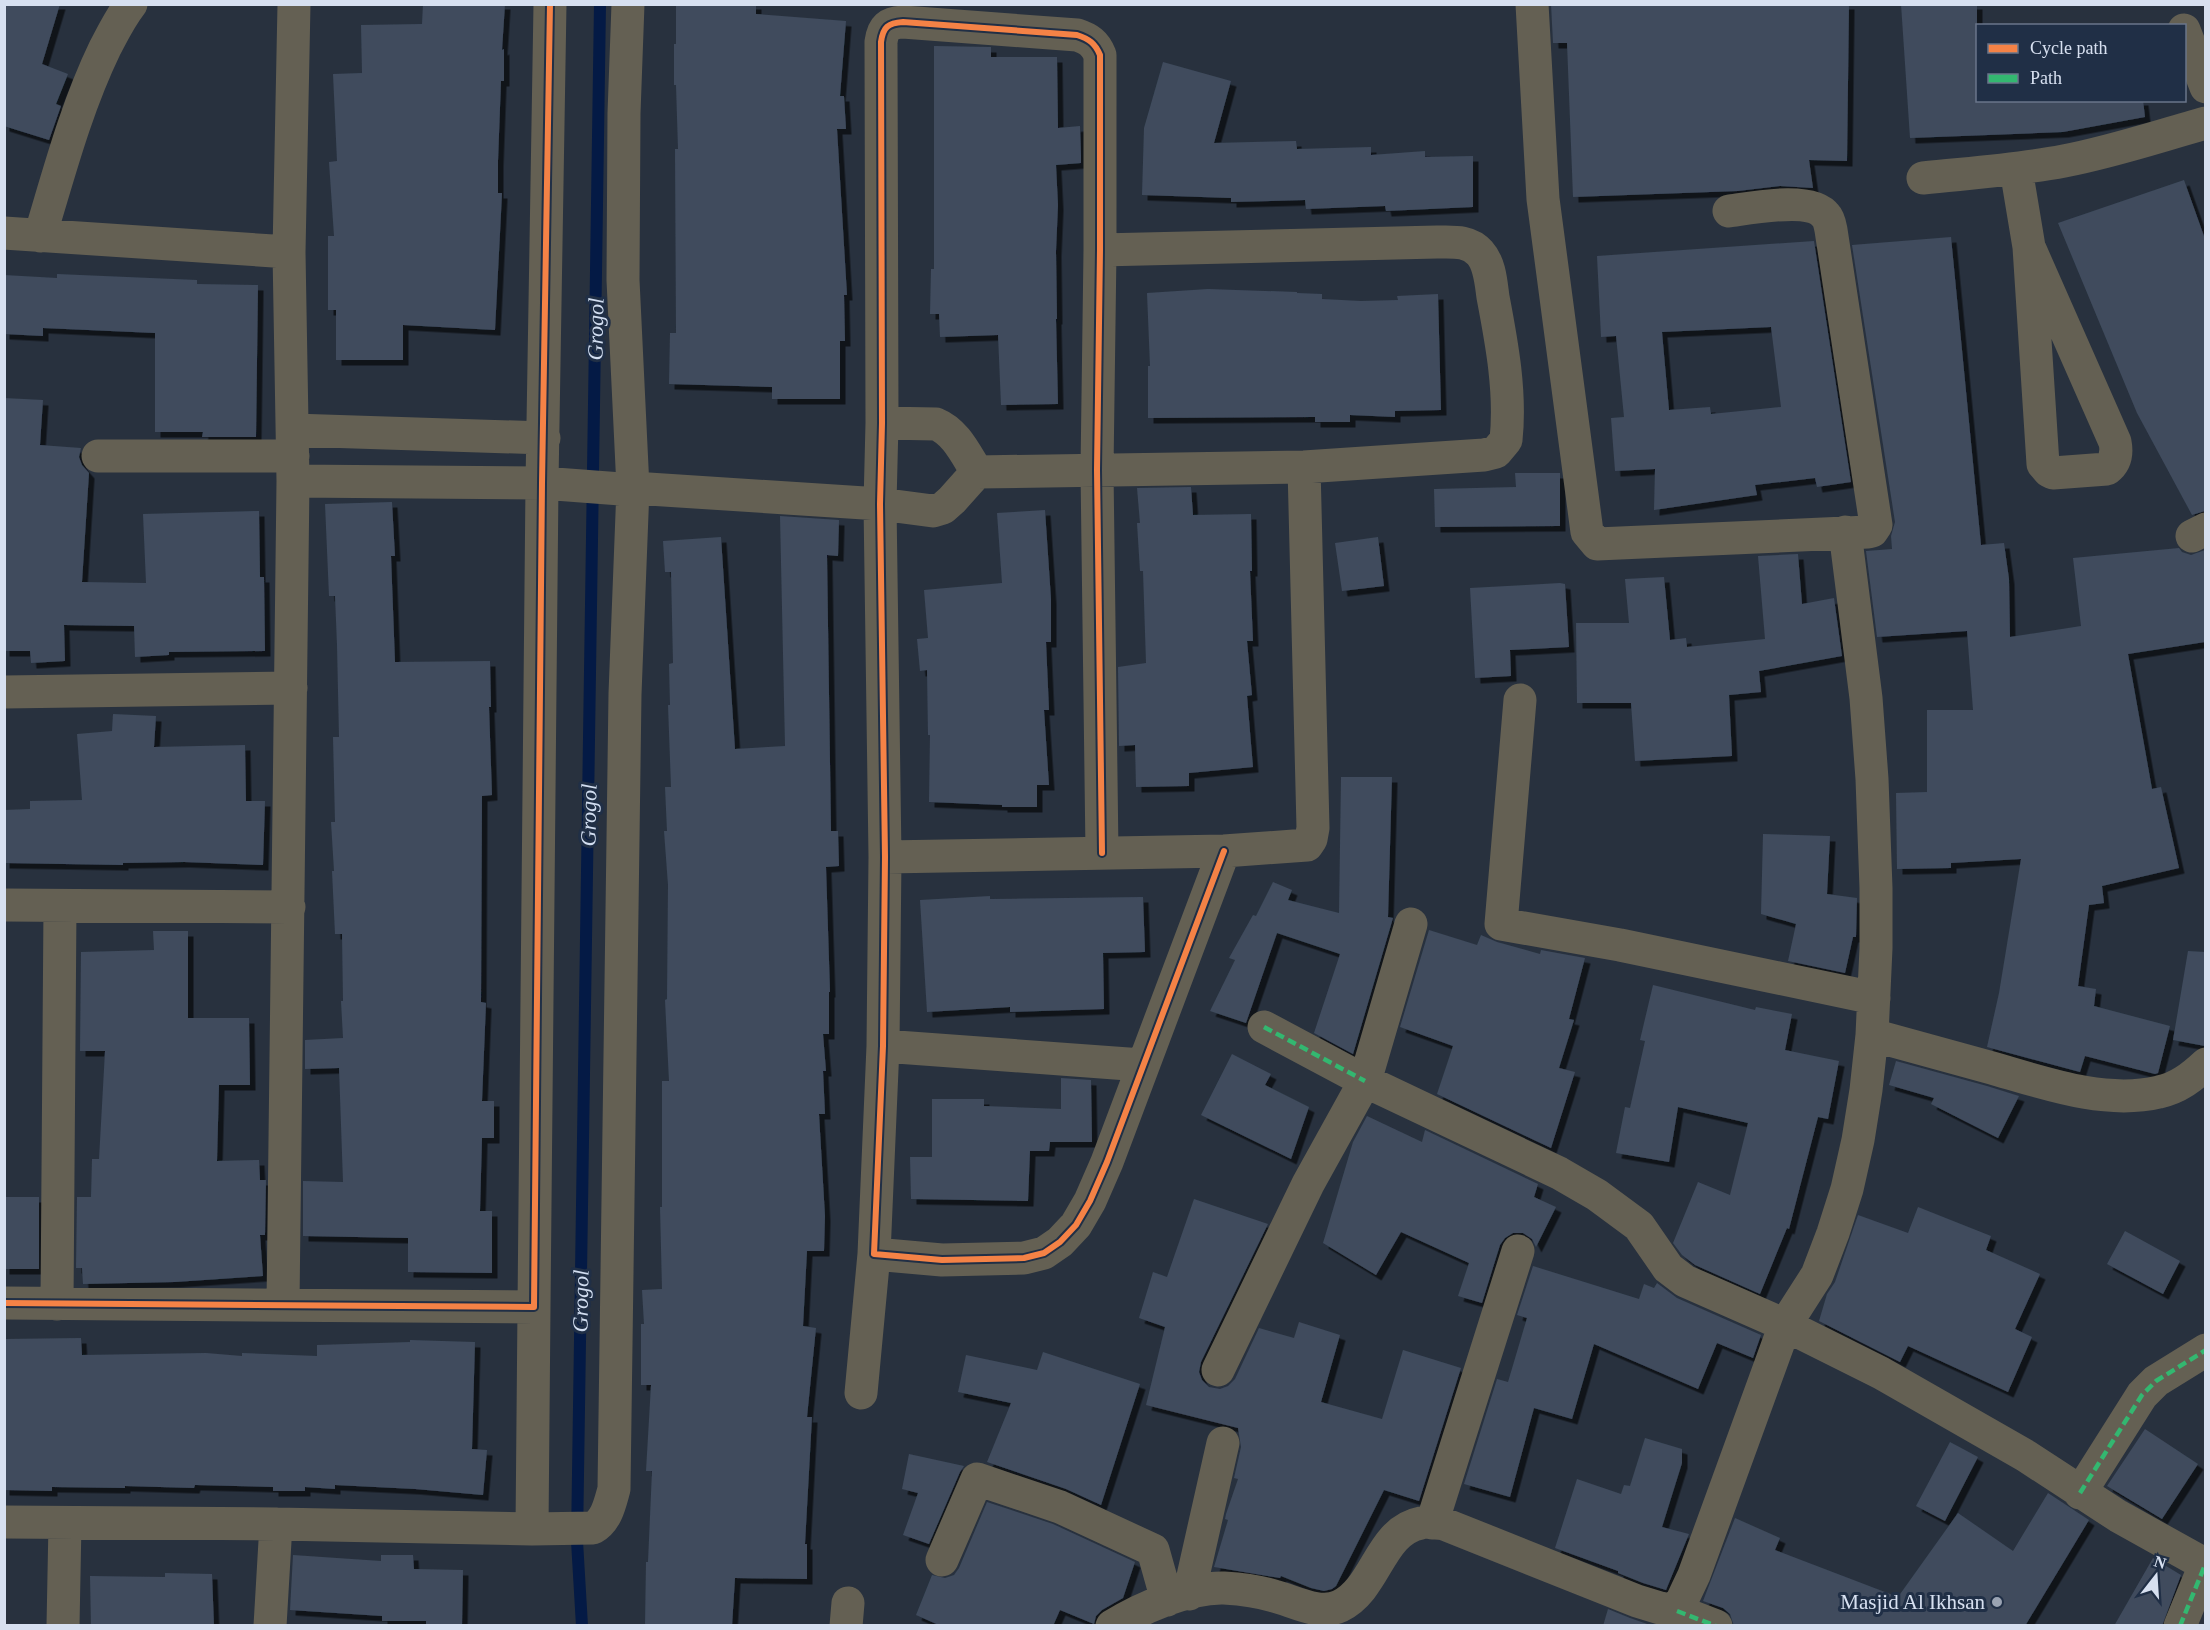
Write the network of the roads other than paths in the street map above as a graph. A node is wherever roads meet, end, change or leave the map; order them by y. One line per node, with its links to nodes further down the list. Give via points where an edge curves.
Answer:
1 (131, 4): 15 (street, via 88,85)
2 (294, 4): 18 (street)
3 (550, 4): 20 (street)
4 (628, 4): 27 (street, via 623,280)
5 (1532, 4): 29 (street, via 1543,199 1587,532 1597,544)
6 (2175, 4): 7 (street)
7 (2182, 24)
8 (2186, 35): 9 (street)
9 (2205, 87)
10 (2205, 123): 11 (street, via 2108,151)
11 (2016, 169): 12 (street); 16 (street)
12 (1923, 178)
13 (1729, 211): 29 (street, via 1789,205 1818,209 1827,217 1876,523 1872,531)
14 (4, 233): 15 (street)
15 (40, 236): 18 (street)
16 (2029, 247): 16 (street, via 2043,464 2054,473 2108,469 2115,459 2115,442)
17 (1101, 250): 19 (street, via 1101,67 1096,45 1077,35 903,21 886,25 881,42); 23 (street, via 1457,242 1471,245 1481,254 1503,348 1506,440 1496,452); 24 (street)
18 (290, 252): 22 (street)
19 (882, 423): 25 (street, via 936,424 944,428); 28 (street)
20 (544, 438): 22 (street); 26 (street)
21 (98, 456): 22 (street)
22 (293, 456): 26 (street); 30 (street)
23 (1304, 466): 24 (street); 33 (street, via 1311,839 1300,847)
24 (1097, 470): 25 (street); 34 (street)
25 (977, 472): 28 (street, via 943,508 933,511)
26 (551, 483): 27 (street); 52 (street)
27 (627, 489): 28 (street); 63 (street, via 614,1489 599,1525)
28 (880, 504): 35 (street)
29 (1845, 532): 40 (street, via 1872,779 1876,888)
30 (291, 688): 31 (street); 38 (street)
31 (4, 692)
32 (1520, 700): 40 (street, via 1501,924)
33 (1224, 851): 34 (street); 45 (street)
34 (1102, 853): 35 (street)
35 (885, 857): 43 (street)
36 (4, 904): 37 (street)
37 (60, 906): 38 (street); 50 (street)
38 (289, 907): 51 (street)
39 (1411, 924): 46 (street)
40 (1874, 998): 42 (street)
41 (1264, 1027): 46 (street)
42 (1872, 1035): 44 (street, via 2035,1080 2105,1094 2138,1096 2161,1092 2182,1084); 53 (street, via 1858,1140 1847,1189 1817,1275)
43 (883, 1046): 45 (street); 48 (street)
44 (2205, 1064)
45 (1142, 1065): 48 (street, via 1090,1201 1076,1225 1044,1254 942,1260)
46 (1365, 1081): 53 (street, via 1597,1195 1639,1226 1668,1268 1685,1281); 55 (street, via 1308,1184)
47 (1518, 1251): 61 (street)
48 (874, 1254): 56 (street)
49 (4, 1304): 50 (street)
50 (57, 1304): 51 (street)
51 (284, 1305): 52 (street)
52 (534, 1307): 63 (street)
53 (1785, 1325): 58 (street, via 1891,1378 2026,1456); 67 (street, via 1694,1575)
54 (2205, 1350): 58 (street, via 2156,1381 2142,1395)
55 (1218, 1370)
56 (861, 1393)
57 (1223, 1443): 66 (street)
58 (2080, 1493): 65 (street)
59 (4, 1522): 60 (street)
60 (65, 1522): 62 (street); 68 (street)
61 (1432, 1523): 66 (street, via 1406,1528 1392,1540 1353,1597 1340,1606 1308,1607 1273,1595 1222,1588); 67 (street, via 1444,1524 1637,1601)
62 (276, 1524): 63 (street); 69 (street)
63 (532, 1529)
64 (942, 1560): 66 (street, via 977,1479 1060,1507 1153,1550)
65 (2205, 1565): 72 (street)
66 (1178, 1597): 70 (street, via 1141,1609)
67 (1677, 1611): 71 (street)
68 (63, 1626)
69 (270, 1626)
70 (1112, 1626)
71 (1716, 1626)
72 (2180, 1626)

